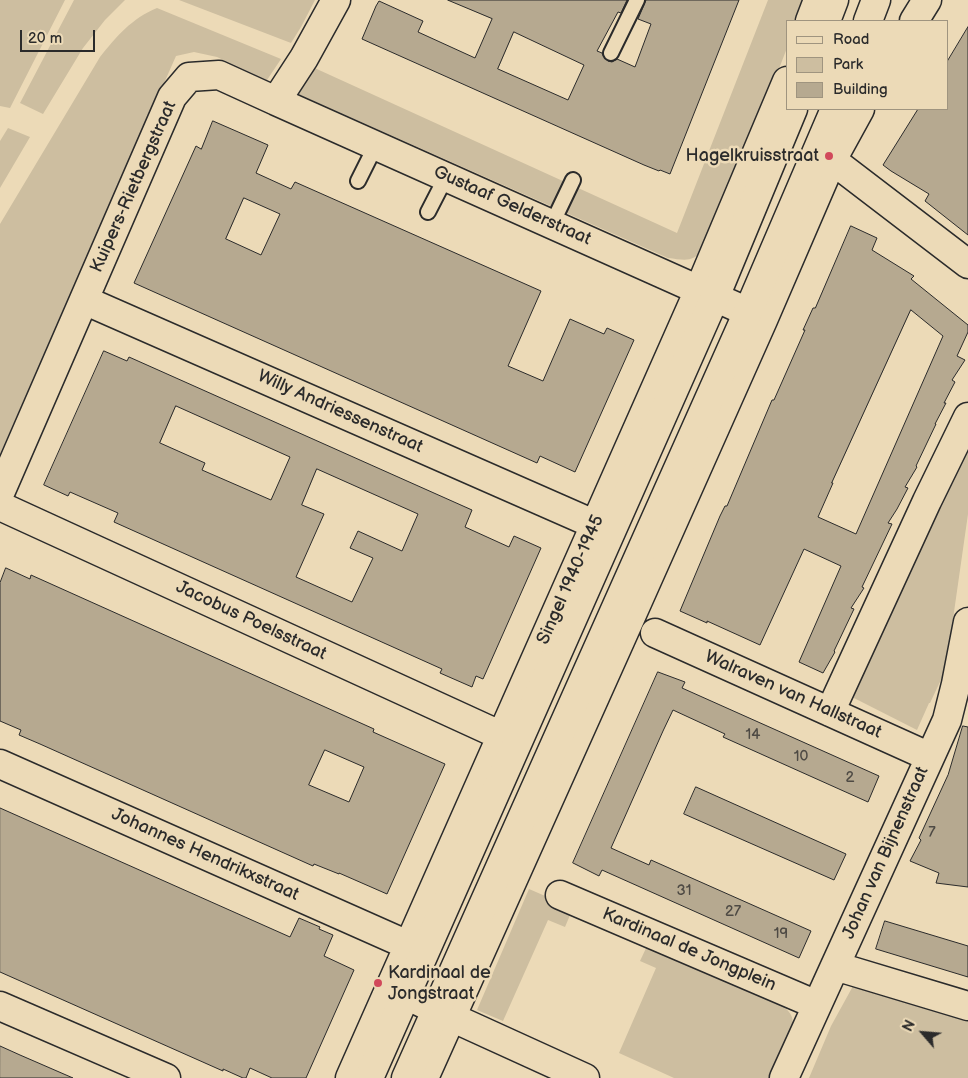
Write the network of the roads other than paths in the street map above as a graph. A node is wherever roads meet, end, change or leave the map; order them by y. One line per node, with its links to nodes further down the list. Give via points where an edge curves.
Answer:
1 (336, 0): 13 (street)
2 (637, 0): 11 (lane)
3 (818, 0): 7 (street)
4 (834, 0): 8 (street)
5 (876, 0): 9 (street)
6 (927, 0): 10 (street)
7 (810, 20)
8 (826, 20)
9 (868, 20)
10 (915, 20)
11 (611, 53)
12 (786, 84): 25 (street, Singel 1940-1945)
13 (276, 101): 17 (street, Gustaaf Gelderstraat); 26 (street, Kuipers-Rietbergstraat, via 219,75 189,77 172,97)
14 (792, 110): 25 (street, Singel 1940-1945)
15 (835, 110): 27 (street)
16 (859, 110): 18 (street)
17 (376, 145): 19 (street, Gustaaf Gelderstraat); 21 (lane)
18 (832, 160): 24 (street); 45 (street, via 727,400)
19 (446, 177): 22 (lane); 23 (street, Gustaaf Gelderstraat)
20 (573, 180): 23 (lane)
21 (358, 182)
22 (428, 212)
23 (552, 224): 25 (street, Gustaaf Gelderstraat)
24 (968, 264)
25 (707, 294): 27 (street, Gustaaf Gelderstraat); 31 (street, Singel 1940-1945); 41 (street, Singel 1940-1945)
26 (84, 300): 29 (street, Kuipers-Rietbergstraat); 31 (street, Willy Andriessenstraat)
27 (748, 312): 45 (street)
28 (968, 417): 34 (street)
29 (0, 493)
30 (0, 506): 35 (street, Jacobus Poelsstraat)
31 (596, 525): 35 (street, Singel 1940-1945)
32 (968, 622): 36 (street, Johan van Bijnenstraat, via 947,720)
33 (655, 634): 34 (street, Walraven van Hallstraat)
34 (830, 712): 36 (street, Walraven van Hallstraat)
35 (502, 736): 39 (street, Singel 1940-1945)
36 (930, 757): 40 (street, Johan van Bijnenstraat)
37 (0, 764): 39 (street, Johannes Hendrikxstraat)
38 (560, 895): 42 (street, Kardinaal de Jongplein)
39 (410, 946): 47 (street, Singel 1940-1945)
40 (835, 966): 42 (street, Johan van Bijnenstraat); 44 (street)
41 (406, 995): 45 (street); 48 (street, Singel 1940-1945)
42 (817, 1005): 52 (street, Johan van Bijnenstraat)
43 (0, 1006): 46 (street)
44 (968, 1006)
45 (444, 1013): 49 (street); 50 (street); 51 (street)
46 (166, 1078)
47 (350, 1078)
48 (369, 1078)
49 (406, 1078)
50 (424, 1078)
51 (585, 1078)
52 (784, 1078)

